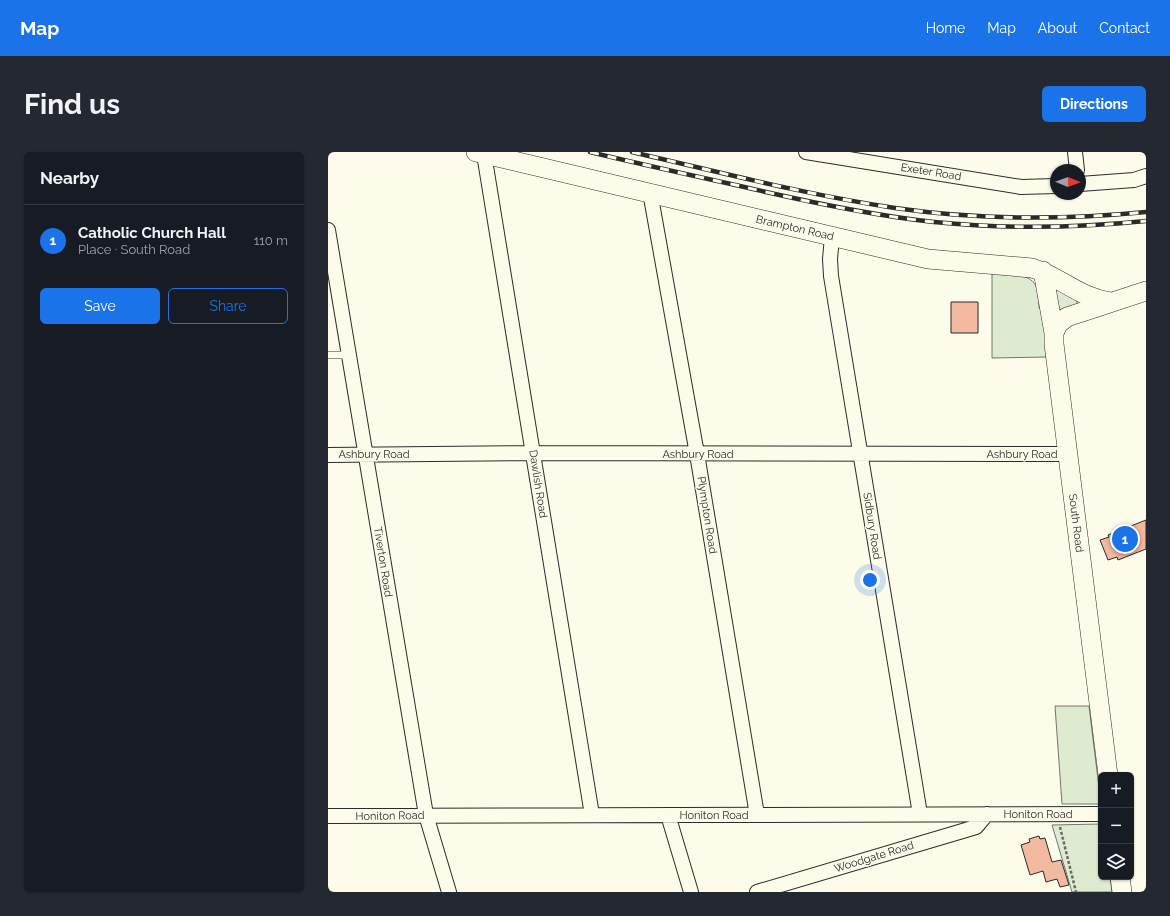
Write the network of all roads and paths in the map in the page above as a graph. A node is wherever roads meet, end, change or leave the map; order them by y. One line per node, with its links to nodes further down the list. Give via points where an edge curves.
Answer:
1 (806, 152): 7 (street, Exeter Road, via 1021,187)
2 (1075, 152): 4 (street)
3 (480, 153): 8 (street, Brampton Road); 17 (street, Dawlish Road)
4 (1076, 164)
5 (1146, 176): 6 (street, via 1134,180)
6 (1086, 184)
7 (1050, 186)
8 (650, 192): 10 (street, Brampton Road); 18 (street, Plympton Road)
9 (328, 230): 16 (street, Tiverton Road)
10 (832, 237): 11 (street, Brampton Road, via 928,259 1020,266); 19 (street, Sidbury Road, via 831,276)
11 (1043, 271): 13 (street, Brampton Road, via 1084,295); 14 (street, South Road)
12 (1146, 291): 13 (street)
13 (1110, 302): 14 (street, via 1067,317 1058,324)
14 (1054, 333): 20 (street, South Road)
15 (328, 355): 16 (lane)
16 (349, 355): 22 (street, Tiverton Road)
17 (532, 453): 18 (street, Ashbury Road); 22 (street, Ashbury Road); 28 (street, Dawlish Road)
18 (697, 454): 19 (street, Ashbury Road); 30 (street, Plympton Road)
19 (860, 454): 20 (street, Ashbury Road); 24 (street, Sidbury Road)
20 (1068, 454): 23 (street, South Road)
21 (328, 455): 22 (street, Ashbury Road)
22 (365, 455): 27 (street, Tiverton Road)
23 (1108, 772)
24 (920, 814): 25 (street, Honiton Road); 30 (street, Honiton Road)
25 (987, 814): 26 (street, Honiton Road); 36 (street, Woodgate Road, via 976,827)
26 (1098, 814)
27 (426, 815): 28 (street, Honiton Road); 31 (street, Honiton Road); 34 (street, Tiverton Road)
28 (592, 815): 29 (street, Honiton Road)
29 (668, 815): 30 (street, Honiton Road); 35 (street)
30 (757, 815)
31 (328, 816)
32 (1059, 823): 37 (path)
33 (1120, 880): 38 (street)
34 (449, 892)
35 (691, 892)
36 (757, 892)
37 (1076, 892)
38 (1122, 892)

